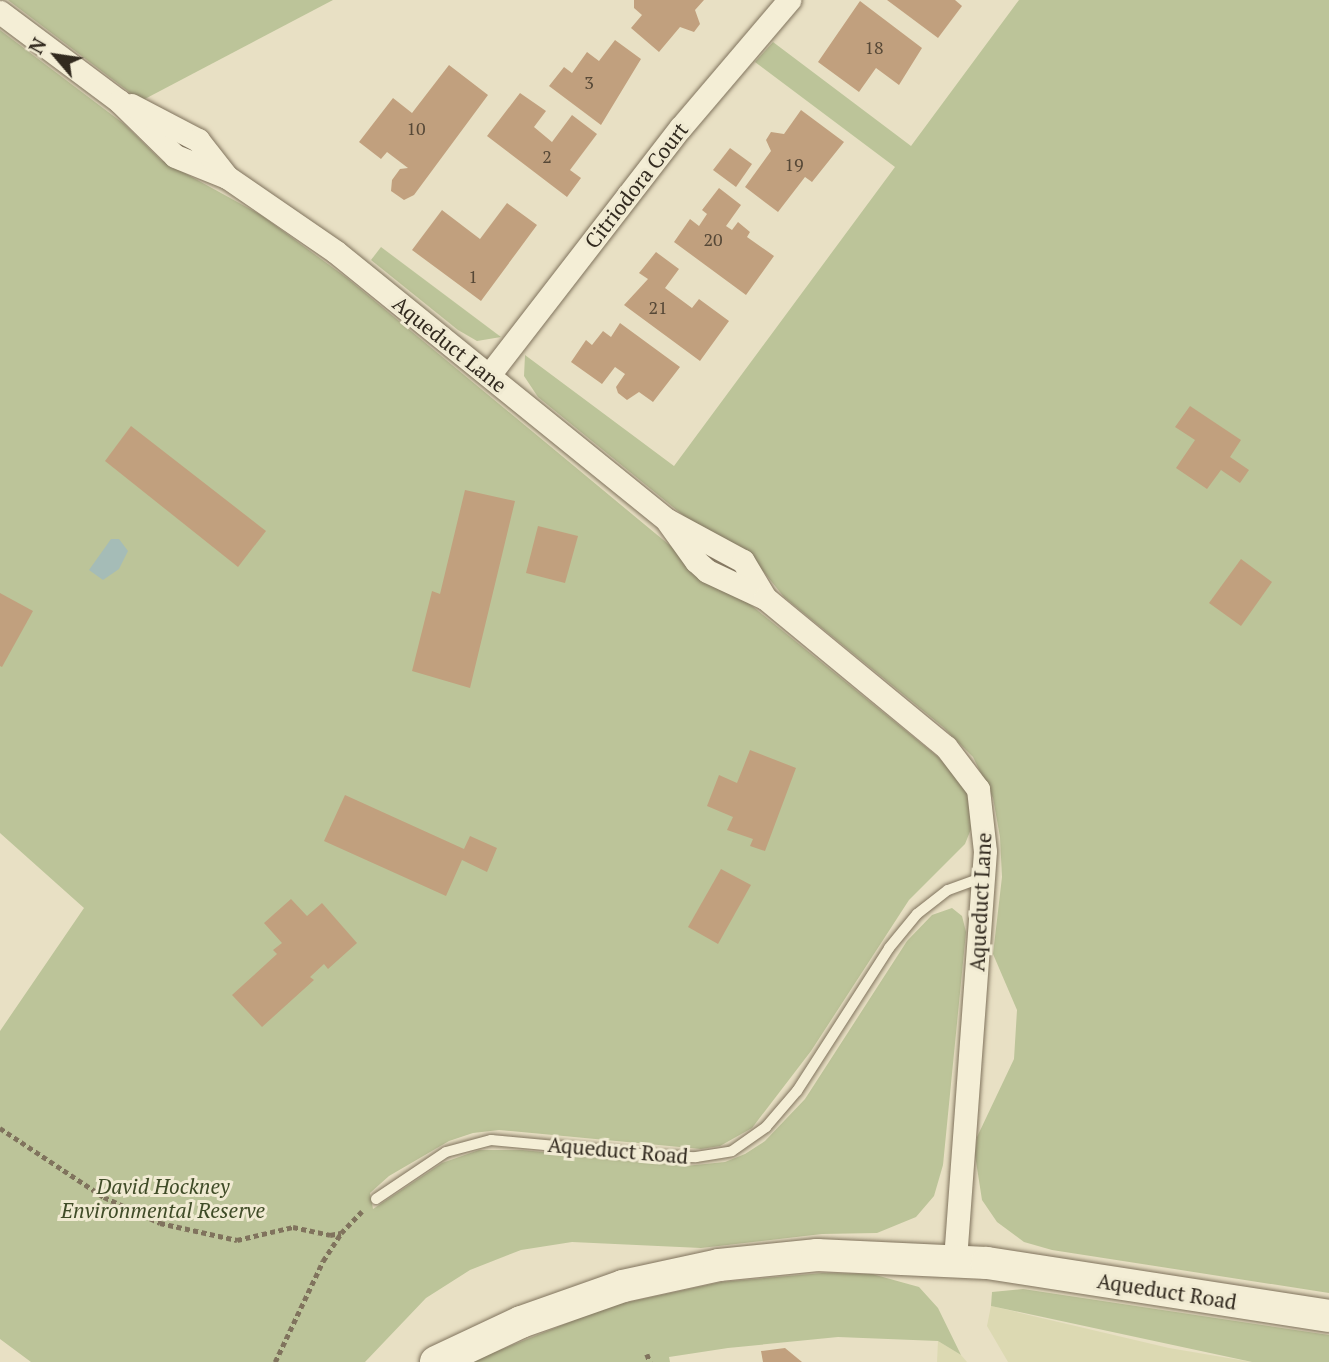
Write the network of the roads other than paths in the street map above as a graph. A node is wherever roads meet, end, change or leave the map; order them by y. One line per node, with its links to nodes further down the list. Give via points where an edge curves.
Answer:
1 (789, 0): 3 (street, Citriodora Court, via 681,127)
2 (0, 12): 3 (street, Aqueduct Lane, via 119,101 175,156 227,177 336,251)
3 (489, 375): 4 (street, Aqueduct Lane, via 667,520 743,561 765,598 959,760 982,803)
4 (983, 877): 5 (lane, Aqueduct Road, via 948,890 918,914 889,948 797,1091 766,1127 732,1150 696,1157 663,1156 491,1140 446,1152); 6 (street, Aqueduct Lane)
5 (376, 1199)
6 (955, 1260): 7 (main road, Aqueduct Road); 8 (main road, Aqueduct Road, via 817,1255 664,1275 521,1322)
7 (1329, 1316)
8 (436, 1362)

